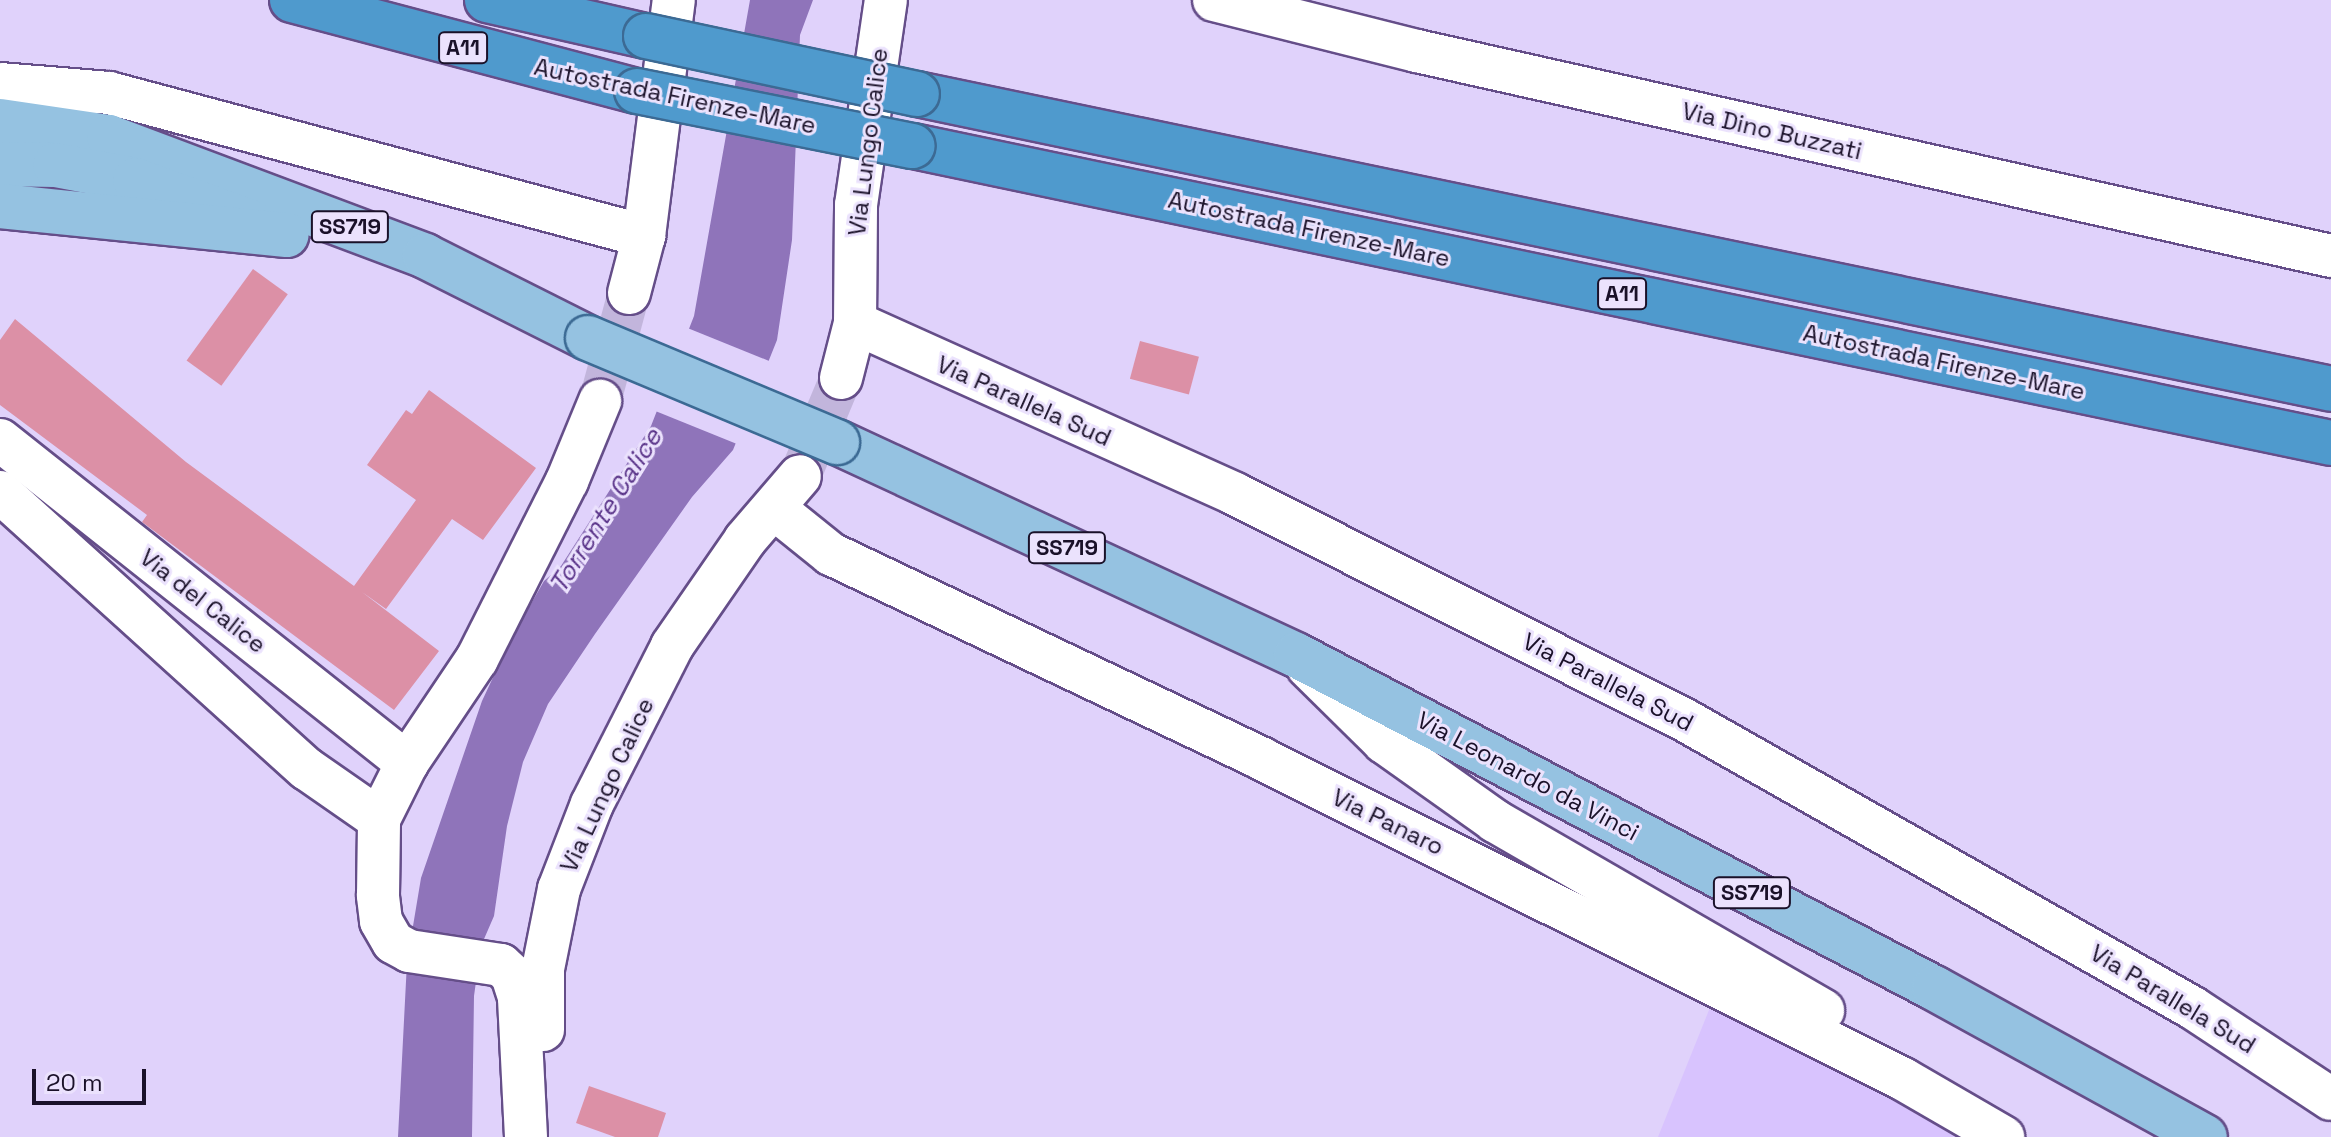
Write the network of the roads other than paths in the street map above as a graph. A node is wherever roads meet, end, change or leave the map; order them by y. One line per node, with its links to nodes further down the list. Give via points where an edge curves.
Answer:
1 (292, 0): 22 (highway, Autostrada Firenze-Mare / A11, bridge, via 637,91)
2 (487, 0): 19 (highway, A11, bridge)
3 (674, 0): 13 (street)
4 (886, 0): 16 (street, Via Lungo Calice, via 856,205)
5 (1214, 0): 14 (street, Via Dino Buzzati, via 1433,55)
6 (0, 84): 13 (street, via 73,87 124,97)
7 (0, 95): 9 (main road)
8 (0, 121): 9 (main road, SS719)
9 (109, 137): 17 (main road, SS719, via 425,256)
10 (0, 164): 12 (main road, SS719, via 55,165 135,180)
11 (0, 206): 12 (main road)
12 (287, 235): 17 (main road, SS719, via 443,295)
13 (644, 236): 15 (street)
14 (2331, 256)
15 (629, 293)
16 (855, 323): 18 (street, Via Lungo Calice); 30 (street, Via Parallela Sud, via 1235,494 1683,719 2193,1008)
17 (585, 337): 26 (main road, Via Leonardo da Vinci / SS719, bridge, via 837,442)
18 (841, 378)
19 (2331, 389)
20 (600, 401): 27 (street, via 567,481 477,659)
21 (0, 440): 27 (street, Via del Calice)
22 (2331, 443)
23 (800, 476): 25 (street, Via Lungo Calice)
24 (0, 492): 28 (street, via 307,769)
25 (775, 509): 29 (street, Via Panaro, via 831,554 1206,732); 31 (street, Via Lungo Calice, via 745,540 672,646 592,804 559,889 543,969 542,1096)
26 (1296, 655): 29 (street, via 1384,742 1495,821 1851,1025); 33 (main road, Via Leonardo da Vinci / SS719, via 1934,988)
27 (407, 763): 28 (street)
28 (379, 819): 31 (street, via 381,921 393,942 409,951 509,970 519,997)
29 (1903, 1079): 32 (street, Via Panaro)
30 (2331, 1099)
31 (527, 1137)
32 (2003, 1137)
33 (2205, 1137)

